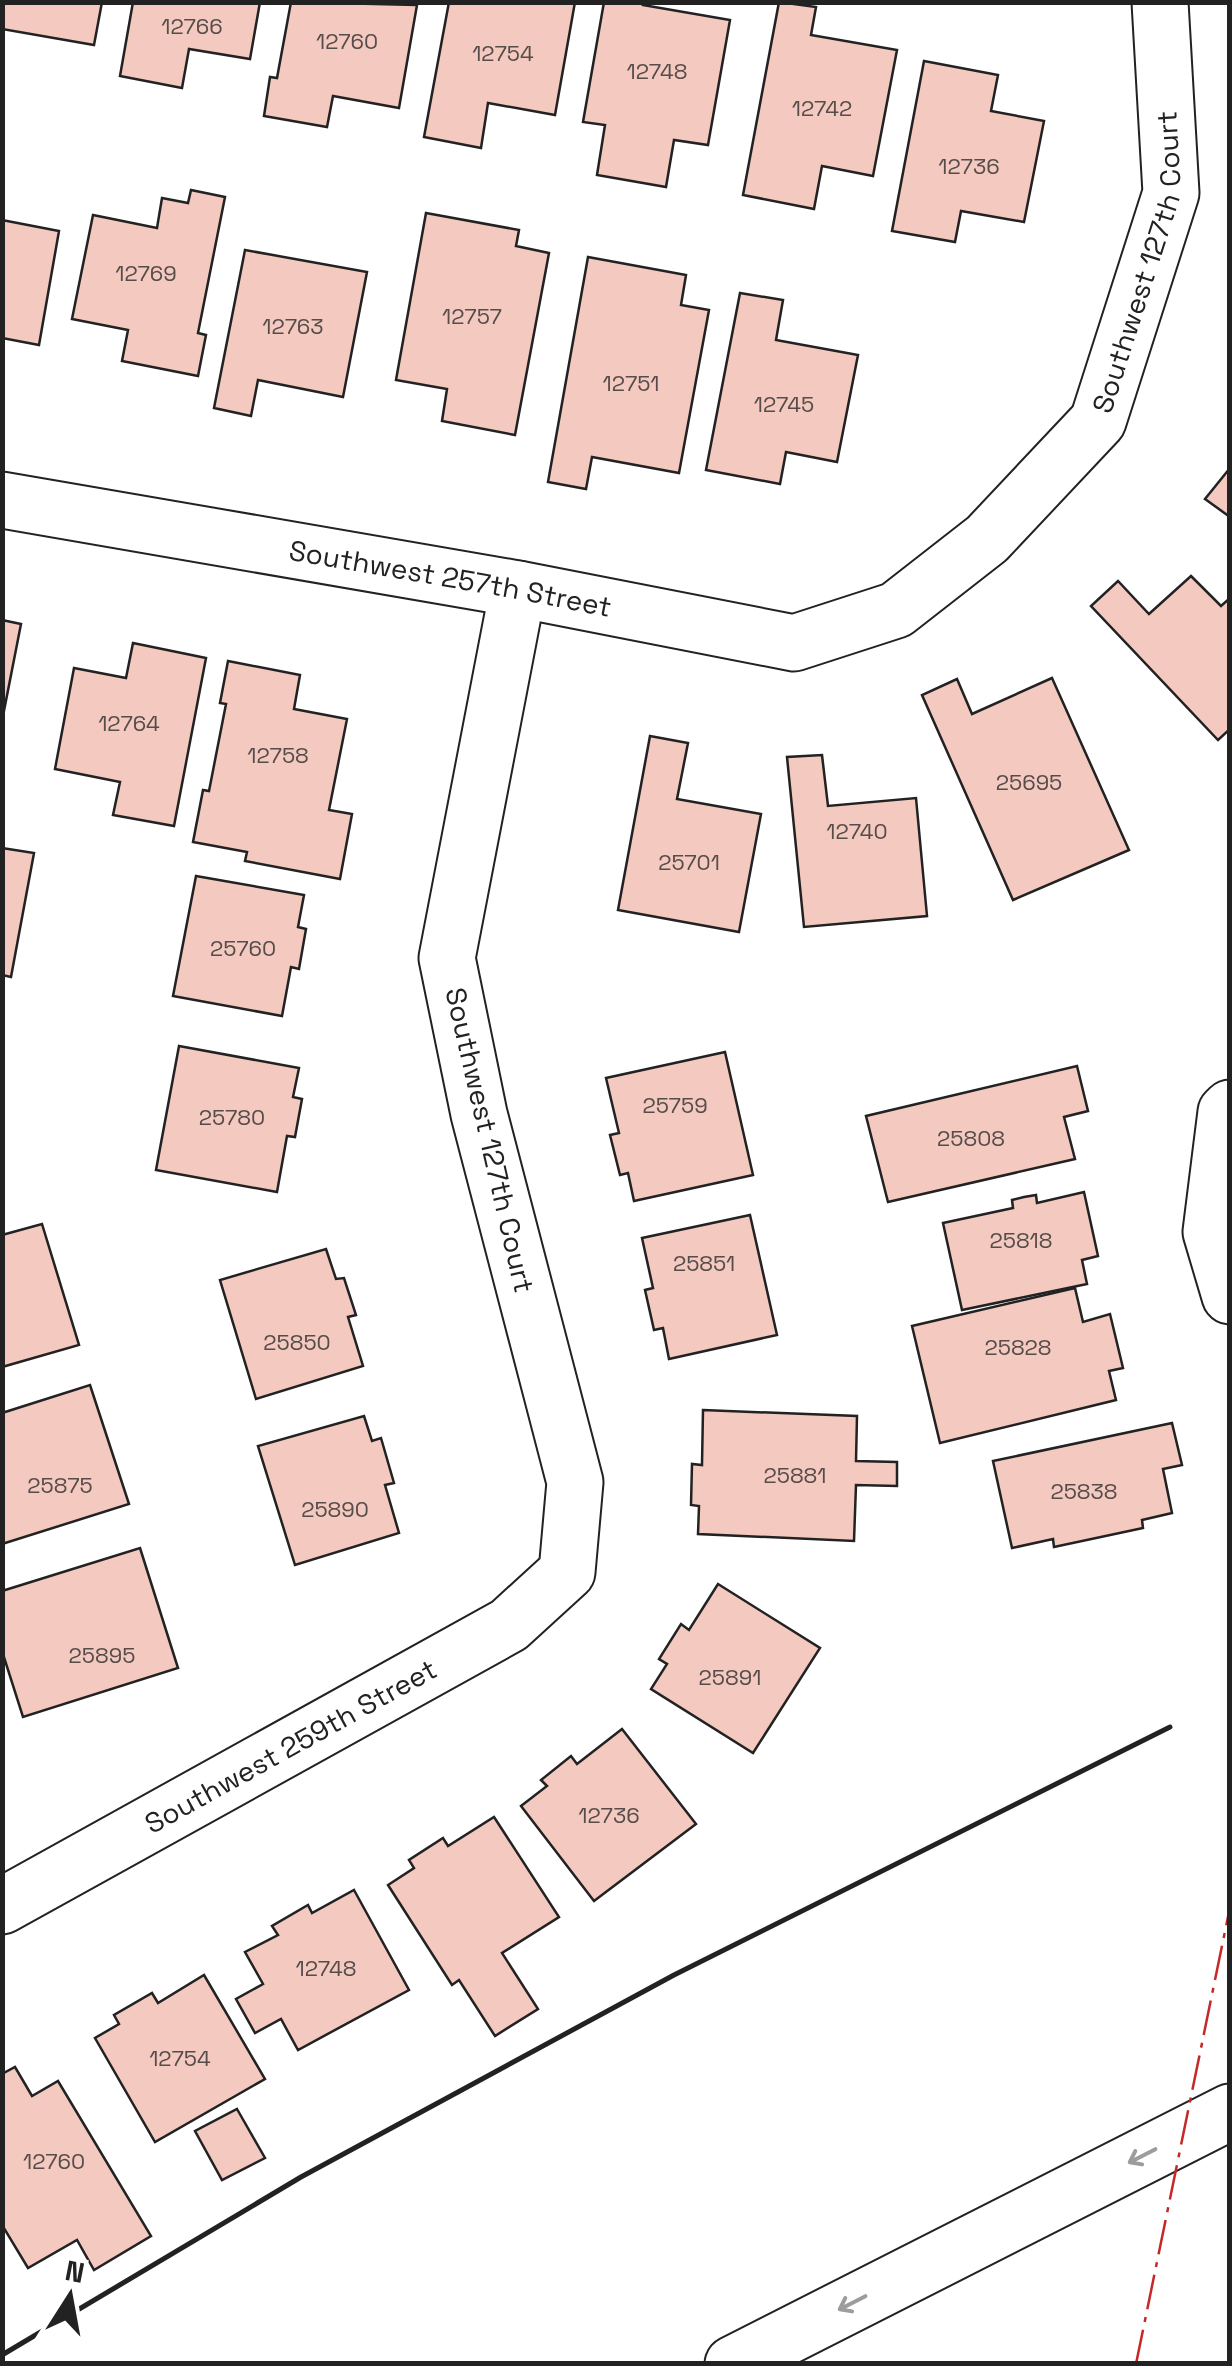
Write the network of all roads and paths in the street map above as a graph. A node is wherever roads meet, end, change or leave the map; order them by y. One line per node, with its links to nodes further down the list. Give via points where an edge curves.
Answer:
1 (1160, 2): 4 (main road, Southwest 127th Court, via 1171,193 1098,421 988,539)
2 (2, 500): 3 (main road, Southwest 257th Street)
3 (518, 589): 4 (main road, Southwest 257th Street, via 794,642); 7 (main road, Southwest 127th Court, via 447,958 479,1114 575,1482)
4 (896, 610)
5 (1230, 1108): 6 (main road, via 1211,1232)
6 (1230, 1296)
7 (566, 1572): 8 (main road, Southwest 259th Street, via 510,1625)
8 (2, 1906)
9 (1230, 2112): 10 (main road, one-way to 10)
10 (733, 2364)

